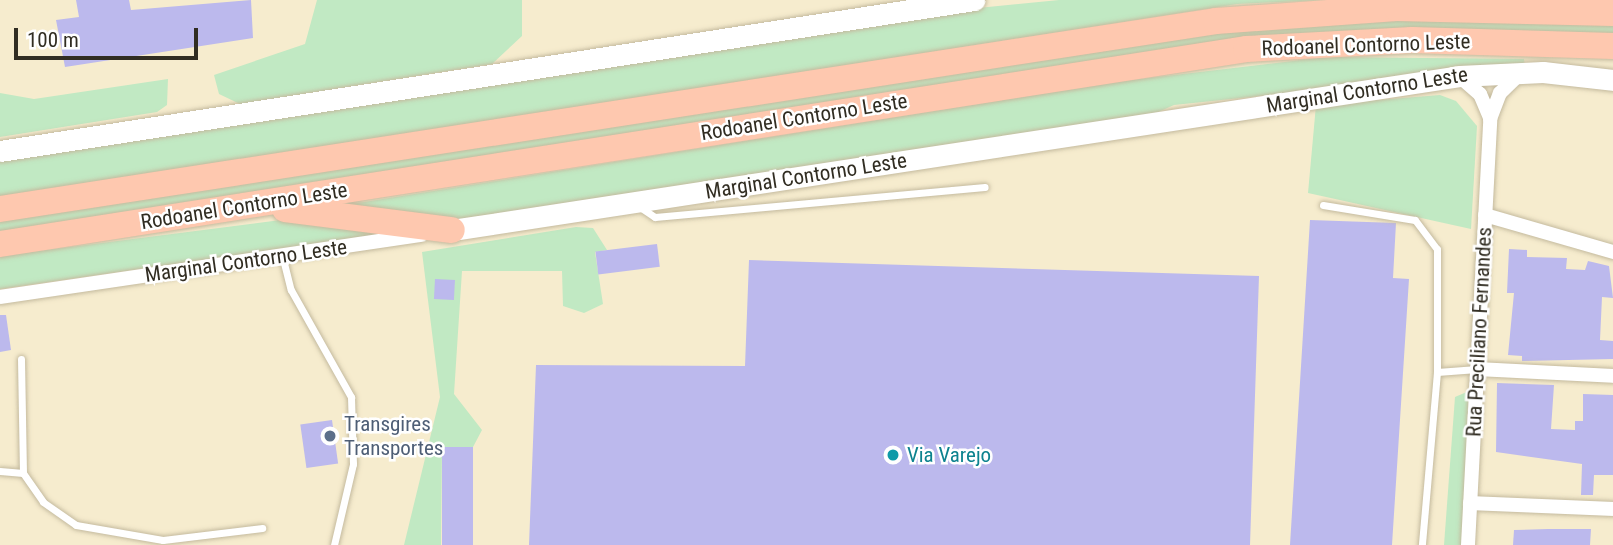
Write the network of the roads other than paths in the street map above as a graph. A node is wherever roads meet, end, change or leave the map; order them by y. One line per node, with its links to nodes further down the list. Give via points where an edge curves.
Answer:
1 (974, 0): 3 (main road)
2 (1449, 0): 4 (highway)
3 (954, 1): 13 (main road)
4 (1397, 8): 5 (highway, Rodoanel Contorno Leste); 18 (highway, Rodoanel Contorno Leste, via 1159,28)
5 (1613, 13)
6 (1459, 40): 7 (highway, Rodoanel Contorno Leste); 8 (highway); 16 (highway, Rodoanel Contorno Leste, via 1220,53)
7 (1613, 46)
8 (1613, 60)
9 (1522, 72): 10 (main road, Marginal Contorno Leste); 11 (main road, Marginal Contorno Leste); 12 (street, Rua Preciliano Fernandes, via 1500,93)
10 (1459, 76): 12 (street, via 1480,94); 15 (main road, Marginal Contorno Leste)
11 (1613, 80)
12 (1490, 119): 19 (street, Rua Preciliano Fernandes)
13 (0, 151)
14 (985, 187): 15 (lane, via 655,217)
15 (633, 202): 20 (main road, Marginal Contorno Leste)
16 (256, 205): 20 (highway); 21 (highway, Rodoanel Contorno Leste)
17 (1323, 205): 27 (lane, via 1425,225 1441,272)
18 (0, 209)
19 (1485, 215): 22 (street); 26 (street, Rua Preciliano Fernandes)
20 (452, 230): 23 (street, Marginal Contorno Leste)
21 (0, 244)
22 (1613, 252)
23 (282, 255): 24 (street, Marginal Contorno Leste); 34 (lane, via 291,290 351,397 353,464)
24 (0, 297)
25 (21, 359): 30 (lane)
26 (1477, 369): 27 (lane); 28 (street); 31 (street, Rua Preciliano Fernandes)
27 (1437, 372): 35 (lane)
28 (1613, 376)
29 (0, 471): 30 (lane)
30 (23, 473): 33 (lane, via 43,502 76,526 130,538)
31 (1470, 503): 32 (street); 36 (street, Rua Preciliano Fernandes)
32 (1613, 509)
33 (262, 528)
34 (334, 545)
35 (1422, 545)
36 (1468, 545)

